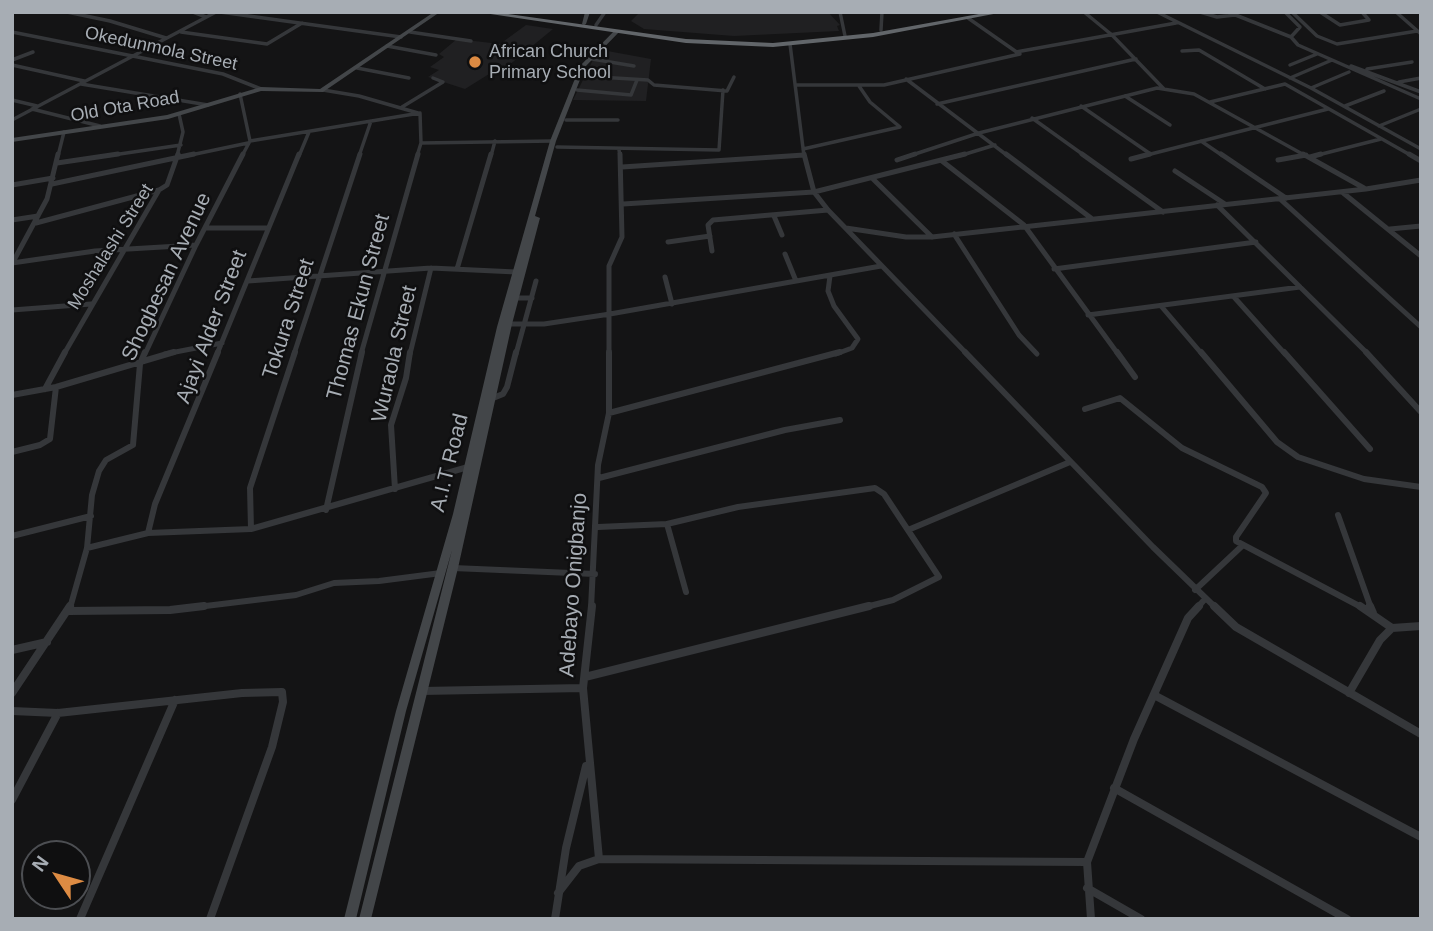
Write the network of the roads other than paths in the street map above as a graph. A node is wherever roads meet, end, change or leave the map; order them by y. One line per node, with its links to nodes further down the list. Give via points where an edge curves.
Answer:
1 (66, 12): 41 (street)
2 (193, 12): 25 (street)
3 (218, 12): 25 (street); 27 (street)
4 (438, 12): 34 (street)
5 (481, 12): 35 (highway)
6 (503, 12): 29 (highway)
7 (588, 12): 29 (street)
8 (605, 12): 30 (street)
9 (840, 12): 38 (street)
10 (882, 12): 31 (street)
11 (982, 12): 22 (highway)
12 (1001, 12): 22 (highway)
13 (1084, 12): 37 (street)
14 (1157, 12): 26 (street)
15 (1200, 12): 24 (street, via 1217,17)
16 (1228, 12): 24 (street)
17 (1285, 12): 40 (street, via 1300,27)
18 (1292, 12): 36 (street, via 1317,36 1336,44)
19 (1320, 12): 20 (street, via 1340,25 1367,22)
20 (1362, 12)
21 (1396, 12): 36 (street)
22 (969, 15): 31 (highway); 43 (highway, via 873,35); 46 (street)
23 (1179, 15): 26 (street)
24 (1235, 15): 40 (street)
25 (206, 16): 32 (street)
26 (1166, 17): 28 (street)
27 (302, 23): 32 (street, via 267,44); 39 (street)
28 (1176, 23): 37 (street); 64 (street)
29 (584, 24): 30 (highway)
30 (596, 25): 38 (highway, via 727,41)
31 (881, 30): 38 (highway)
32 (179, 31): 41 (street)
33 (12, 32): 50 (street, Okedunmola Street)
34 (410, 32): 39 (street); 42 (street)
35 (619, 32): 43 (highway, via 709,43); 51 (street, A.I.T Road); 107 (street, A.I.T Road, via 583,66)
36 (1419, 32)
37 (1112, 35): 46 (street); 52 (street)
38 (845, 36)
39 (401, 37): 44 (street)
40 (1291, 37): 48 (street)
41 (166, 38): 50 (street)
42 (471, 41)
43 (790, 44): 71 (street)
44 (387, 46): 49 (street); 57 (street)
45 (33, 51): 55 (street)
46 (1016, 51): 67 (street, via 1020,54)
47 (1182, 51): 77 (street, via 1199,50)
48 (1317, 54): 53 (street); 56 (street)
49 (436, 55)
50 (131, 57): 69 (street); 75 (street, Okedunmola Street, via 223,74)
51 (592, 59): 60 (street, A.I.T Road); 66 (street, via 634,64)
52 (1136, 59): 76 (street); 88 (street)
53 (1332, 60): 59 (street); 64 (street)
54 (1412, 62): 58 (street)
55 (12, 63): 69 (street)
56 (1290, 65)
57 (357, 68): 62 (street); 78 (street)
58 (1365, 69): 59 (street); 59 (street); 70 (street)
59 (1350, 70): 73 (street); 74 (street)
60 (582, 76): 66 (street); 79 (street, A.I.T Road)
61 (734, 77): 80 (street, via 730,89)
62 (409, 78)
63 (433, 78): 93 (street, via 443,82)
64 (1290, 78): 74 (street)
65 (1421, 78): 70 (street)
66 (628, 79): 68 (street)
67 (906, 79): 72 (street); 88 (street)
68 (637, 80): 79 (street, via 631,95); 80 (street)
69 (82, 83): 89 (street); 92 (street)
70 (1398, 83): 73 (street); 82 (street)
71 (795, 85): 72 (street); 122 (street)
72 (859, 86): 122 (street, via 870,102 900,127)
73 (1391, 86): 85 (street)
74 (1311, 88): 91 (street)
75 (261, 89): 78 (street); 83 (street, Old Ota Road)
76 (1164, 89): 84 (street); 87 (street, via 1191,92)
77 (1265, 89): 87 (street); 95 (street, via 1285,84)
78 (323, 90): 93 (street)
79 (577, 90): 100 (street, A.I.T Road)
80 (723, 90): 120 (street, via 719,150)
81 (1384, 91): 91 (street)
82 (1421, 92)
83 (240, 94): 89 (street, Old Ota Road); 115 (street)
84 (1125, 96): 90 (street); 103 (street)
85 (1421, 99)
86 (12, 100): 92 (street)
87 (1210, 102): 106 (street)
88 (937, 104): 110 (street)
89 (208, 105): 97 (street, Old Ota Road)
90 (1080, 106): 98 (street); 123 (street)
91 (1345, 106): 105 (street)
92 (35, 107): 99 (street); 104 (street)
93 (402, 107): 96 (street)
94 (1421, 108): 105 (street)
95 (1328, 109): 106 (street); 111 (street)
96 (420, 113): 102 (street); 116 (street, Thomas Ekun Street)
97 (179, 114): 104 (street, Old Ota Road); 118 (street, Moshalashi Street)
98 (1031, 118): 110 (street); 147 (street)
99 (12, 120)
100 (566, 120): 101 (street); 107 (street, A.I.T Road)
101 (618, 120)
102 (371, 121): 109 (street); 179 (street, Tokura Street)
103 (1170, 125)
104 (100, 126): 108 (street, Old Ota Road)
105 (1379, 126): 121 (street)
106 (1255, 127): 114 (street); 125 (street)
107 (560, 129): 117 (street, A.I.T Road)
108 (64, 132): 112 (street, Old Ota Road); 131 (street)
109 (309, 132): 115 (street); 156 (street, Ajayi Alder Street)
110 (979, 133): 119 (street); 127 (street)
111 (1381, 139): 125 (street); 130 (street)
112 (12, 140)
113 (495, 141): 116 (street); 117 (street); 173 (street)
114 (1201, 141): 123 (street); 142 (street)
115 (249, 142): 124 (street); 155 (street, Shogbesan Avenue)
116 (421, 142): 175 (street, Thomas Ekun Street)
117 (555, 144): 120 (street); 176 (street, A.I.T Road); 185 (street, A.I.T Road)
118 (181, 145): 124 (street, Moshalashi Street); 131 (street)
119 (995, 145): 129 (street); 150 (street)
120 (619, 149): 132 (street, Adebayo Onigbanjo)
121 (1421, 149)
122 (804, 152): 132 (street); 140 (street)
123 (1149, 153): 126 (street)
124 (177, 156): 136 (street); 139 (street, Moshalashi Street, via 167,185)
125 (1308, 156): 128 (street); 138 (street)
126 (1131, 159)
127 (897, 160)
128 (1278, 160)
129 (942, 161): 134 (street); 153 (street)
130 (1421, 161)
131 (57, 163): 136 (street)
132 (622, 167): 143 (street, Adebayo Onigbanjo)
133 (1175, 171): 144 (street)
134 (873, 179): 140 (street); 162 (street)
135 (1421, 180): 138 (street)
136 (52, 181): 137 (street); 148 (street)
137 (12, 184)
138 (1366, 189): 141 (street)
139 (159, 190): 152 (street); 166 (street, Moshalashi Street)
140 (814, 192): 143 (street); 146 (street)
141 (1342, 192): 142 (street); 158 (street)
142 (1283, 199): 144 (street); 196 (street)
143 (623, 204): 191 (street, Adebayo Onigbanjo, via 622,237 609,266)
144 (1225, 204): 145 (street)
145 (1217, 205): 147 (street); 164 (street)
146 (828, 210): 149 (street); 157 (street)
147 (1163, 212): 150 (street)
148 (38, 216): 151 (street); 152 (street)
149 (774, 216): 160 (street); 161 (street, via 713,220 708,225)
150 (1090, 218): 153 (street)
151 (12, 220)
152 (36, 223): 170 (street)
153 (1024, 225): 159 (street); 174 (street)
154 (1421, 226): 158 (street)
155 (206, 228): 156 (street); 165 (street, Shogbesan Avenue)
156 (267, 228): 180 (street, Ajayi Alder Street)
157 (845, 228): 162 (street); 171 (street)
158 (1390, 229): 169 (street)
159 (954, 234): 162 (street); 198 (street, via 1019,335)
160 (782, 235)
161 (710, 236): 163 (street); 167 (street)
162 (932, 237)
163 (668, 242)
164 (1256, 242): 174 (street); 183 (street)
165 (196, 245): 166 (street); 199 (street, Shogbesan Avenue)
166 (126, 249): 170 (street); 187 (street, Moshalashi Street)
167 (712, 251)
168 (785, 254): 182 (street)
169 (1421, 256)
170 (13, 262)
171 (881, 266): 177 (street); 211 (street)
172 (432, 268): 173 (street); 175 (street); 215 (street, Wuraola Street, via 391,425)
173 (457, 269): 176 (street)
174 (1054, 269): 192 (street)
175 (386, 272): 179 (street); 216 (street, Thomas Ekun Street, via 345,417)
176 (516, 272): 212 (street, A.I.T Road)
177 (830, 276): 182 (street); 206 (street, via 831,298 858,339 852,348)
178 (665, 277): 188 (street)
179 (318, 278): 180 (street); 221 (street, Tokura Street, via 250,488)
180 (247, 281): 197 (street, Ajayi Alder Street)
181 (536, 281): 186 (street)
182 (796, 281): 188 (street)
183 (1300, 287): 184 (street); 207 (street)
184 (1234, 297): 189 (street); 209 (street)
185 (517, 298): 186 (street); 194 (street, A.I.T Road)
186 (532, 298): 195 (street)
187 (91, 304): 190 (street); 202 (street, Moshalashi Street)
188 (672, 304): 191 (street)
189 (1161, 306): 192 (street); 214 (street, via 1276,442 1298,457 1364,479)
190 (14, 310): 193 (street)
191 (610, 314): 195 (street); 206 (street, Adebayo Onigbanjo)
192 (1088, 315): 200 (street)
193 (12, 317)
194 (508, 324): 195 (street); 204 (street, A.I.T Road)
195 (525, 325): 204 (street, via 505,391)
196 (1421, 327)
197 (222, 343): 199 (street, via 161,355); 223 (street, Ajayi Alder Street, via 155,504)
198 (1037, 354)
199 (140, 364): 201 (street); 218 (street, Shogbesan Avenue, via 133,445 106,460 99,471)
200 (1135, 377)
201 (56, 387): 202 (street); 210 (street, via 50,439)
202 (45, 389): 203 (street)
203 (12, 396)
204 (493, 398): 227 (street, A.I.T Road)
205 (1085, 409): 225 (street, via 1120,398 1182,448 1262,487 1266,493 1235,539)
206 (609, 412): 213 (street, Adebayo Onigbanjo)
207 (1421, 412)
208 (841, 420): 213 (street, via 771,433)
209 (1370, 449)
210 (12, 452)
211 (1070, 461): 222 (street); 230 (street)
212 (468, 467): 215 (street); 228 (street, A.I.T Road)
213 (598, 478): 220 (street, Adebayo Onigbanjo)
214 (1421, 486)
215 (395, 489): 216 (street)
216 (326, 510): 221 (street)
217 (1338, 515): 234 (street)
218 (91, 516): 224 (street); 226 (street, Shogbesan Avenue)
219 (667, 524): 220 (street); 222 (street, via 738,507 875,488 881,489); 231 (street)
220 (597, 527): 229 (street, Adebayo Onigbanjo)
221 (251, 529): 223 (street)
222 (908, 530): 239 (street, via 938,573 937,580 893,600)
223 (148, 533): 226 (street)
224 (12, 536)
225 (1243, 545): 230 (street); 234 (street)
226 (87, 548): 233 (street, Shogbesan Avenue)
227 (453, 568): 229 (street); 241 (street, A.I.T Road)
228 (441, 573): 233 (street, via 334,583 296,595 170,610); 259 (street, A.I.T Road, via 401,710)
229 (595, 574): 239 (street, Adebayo Onigbanjo)
230 (1195, 590): 232 (street)
231 (686, 592)
232 (1205, 599): 243 (street, via 1236,627); 244 (street, via 1188,618)
233 (69, 611): 237 (street, Shogbesan Avenue)
234 (1374, 613): 236 (street)
235 (1421, 626): 236 (street)
236 (1392, 628): 243 (street)
237 (47, 642): 238 (street); 242 (street, Shogbesan Avenue)
238 (12, 650)
239 (585, 677): 240 (street, Adebayo Onigbanjo)
240 (583, 688): 241 (street); 249 (street, Adebayo Onigbanjo)
241 (420, 691): 260 (street, A.I.T Road)
242 (12, 692)
243 (1349, 693): 248 (street)
244 (1154, 695): 250 (street); 252 (street)
245 (175, 700): 247 (street); 257 (street); 258 (street, via 266,692 284,695 272,747)
246 (12, 711): 247 (street)
247 (58, 713): 251 (street)
248 (1421, 733)
249 (587, 761): 253 (street, Adebayo Onigbanjo); 256 (street)
250 (1114, 788): 254 (street); 264 (street)
251 (12, 800)
252 (1421, 837)
253 (599, 859): 254 (street); 256 (street, via 579,866)
254 (1087, 862): 255 (street)
255 (1087, 888): 262 (street); 263 (street)
256 (558, 893): 261 (street)
257 (80, 919)
258 (210, 919)
259 (350, 919)
260 (365, 919)
261 (555, 919)
262 (1091, 919)
263 (1141, 919)
264 (1347, 919)

